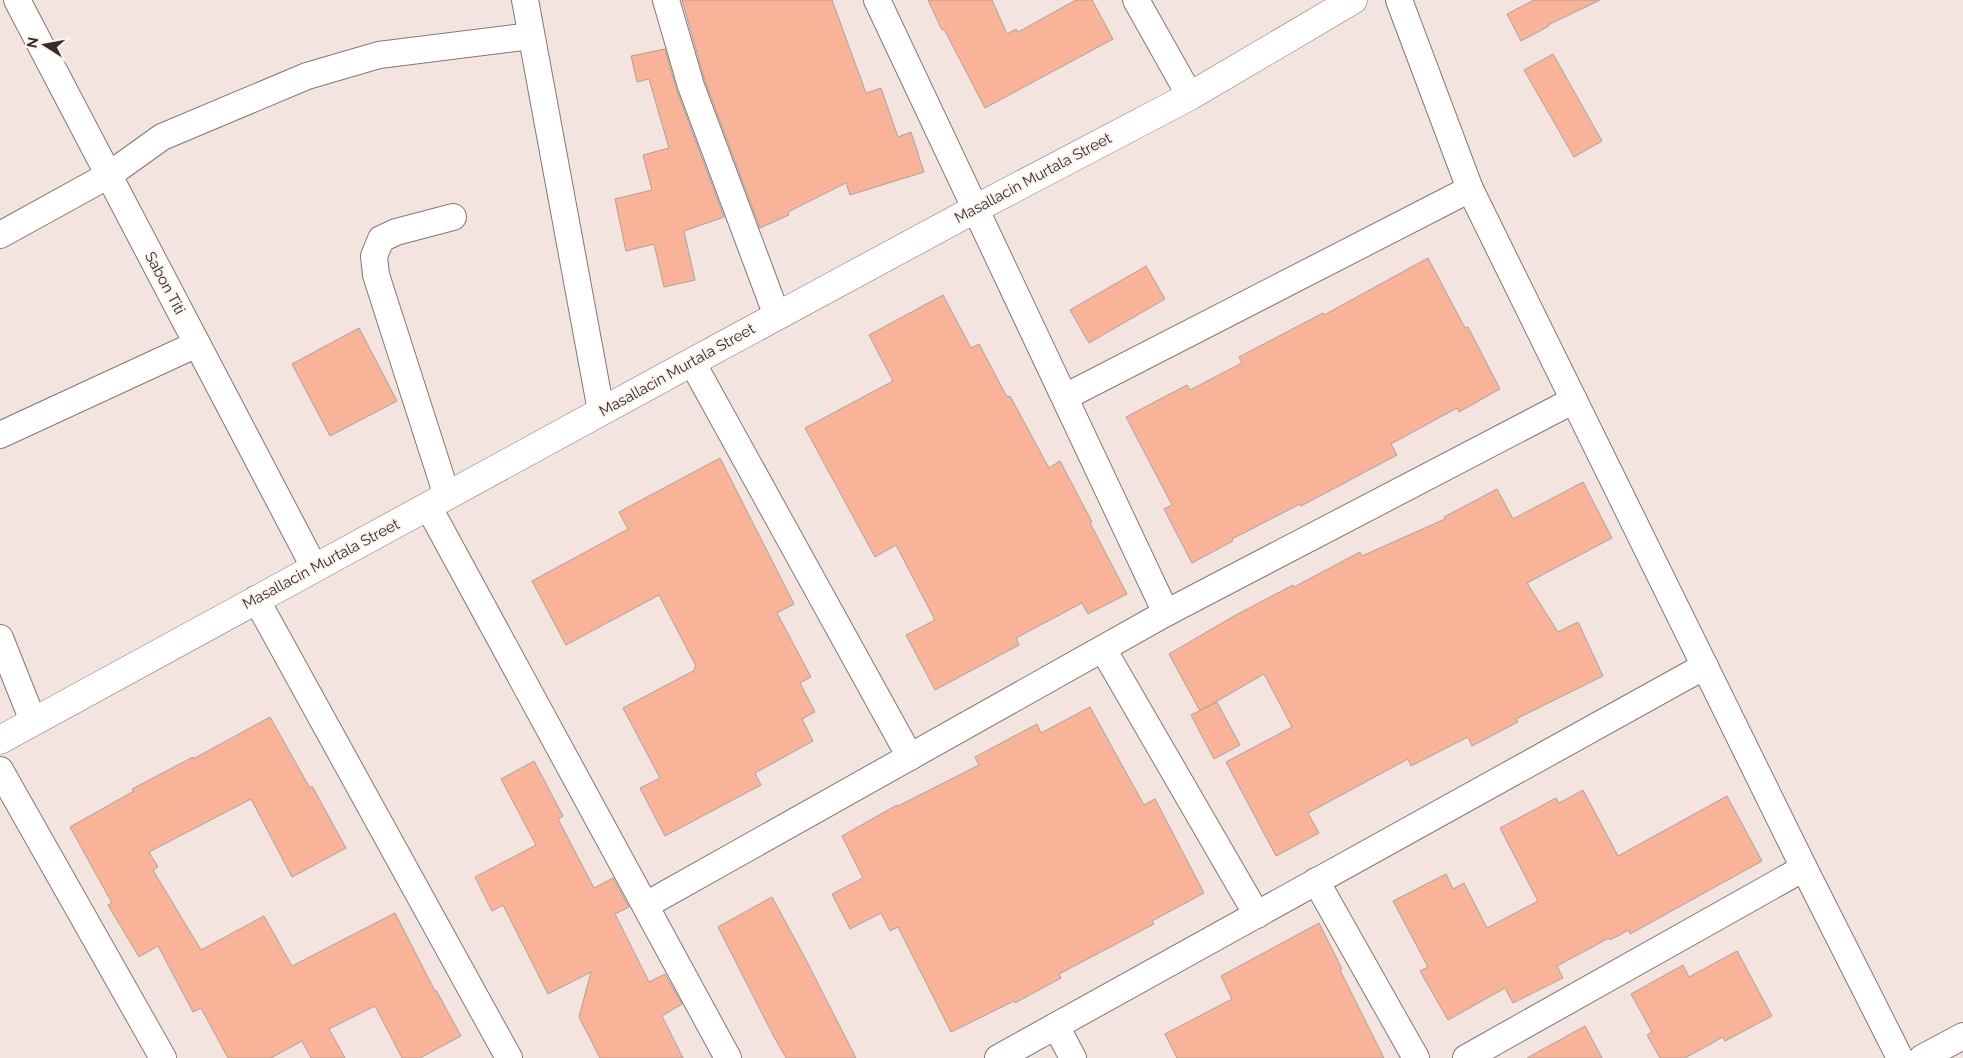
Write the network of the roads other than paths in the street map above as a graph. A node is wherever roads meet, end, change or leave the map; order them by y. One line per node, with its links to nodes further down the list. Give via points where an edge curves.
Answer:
1 (9, 0): 9 (street)
2 (17, 0): 12 (street, Sabon Titi)
3 (525, 0): 10 (street)
4 (666, 0): 17 (street, via 691,86)
5 (877, 0): 14 (street)
6 (1136, 0): 11 (street)
7 (1353, 0): 11 (street, Masallacin Murtala Street)
8 (1399, 0): 13 (street)
9 (0, 4)
10 (531, 36): 12 (street, via 379,55 307,76 162,137); 22 (street)
11 (1190, 96): 14 (street, Masallacin Murtala Street)
12 (109, 176): 16 (street); 18 (street, Sabon Titi)
13 (1470, 188): 20 (street); 21 (street)
14 (975, 209): 17 (street, Masallacin Murtala Street); 20 (street)
15 (453, 217): 24 (street, via 381,239 374,256 376,275)
16 (0, 235)
17 (777, 316): 19 (street, Masallacin Murtala Street)
18 (197, 344): 23 (street); 25 (street, Sabon Titi)
19 (692, 362): 22 (street, Masallacin Murtala Street); 33 (street)
20 (1065, 397): 27 (street)
21 (1574, 400): 27 (street); 30 (street)
22 (601, 411): 24 (street, Masallacin Murtala Street)
23 (0, 435)
24 (438, 501): 25 (street, Masallacin Murtala Street); 37 (street)
25 (314, 567): 26 (street, Masallacin Murtala Street)
26 (256, 598): 31 (street, Masallacin Murtala Street); 42 (street)
27 (1166, 613): 29 (street)
28 (0, 638): 31 (street)
29 (1103, 649): 33 (street); 38 (street)
30 (1705, 666): 35 (street); 36 (street)
31 (33, 721): 32 (street, Masallacin Murtala Street)
32 (0, 740)
33 (910, 757): 37 (street)
34 (0, 770): 41 (street)
35 (1804, 868): 47 (street); 48 (street)
36 (1316, 882): 38 (street); 46 (street)
37 (646, 905): 43 (street)
38 (1257, 915): 39 (street)
39 (1056, 1026): 44 (street); 45 (street)
40 (1963, 1036): 49 (street)
41 (164, 1058)
42 (509, 1058)
43 (728, 1058)
44 (998, 1058)
45 (1073, 1058)
46 (1416, 1058)
47 (1466, 1058)
48 (1900, 1058)
49 (1922, 1058)

